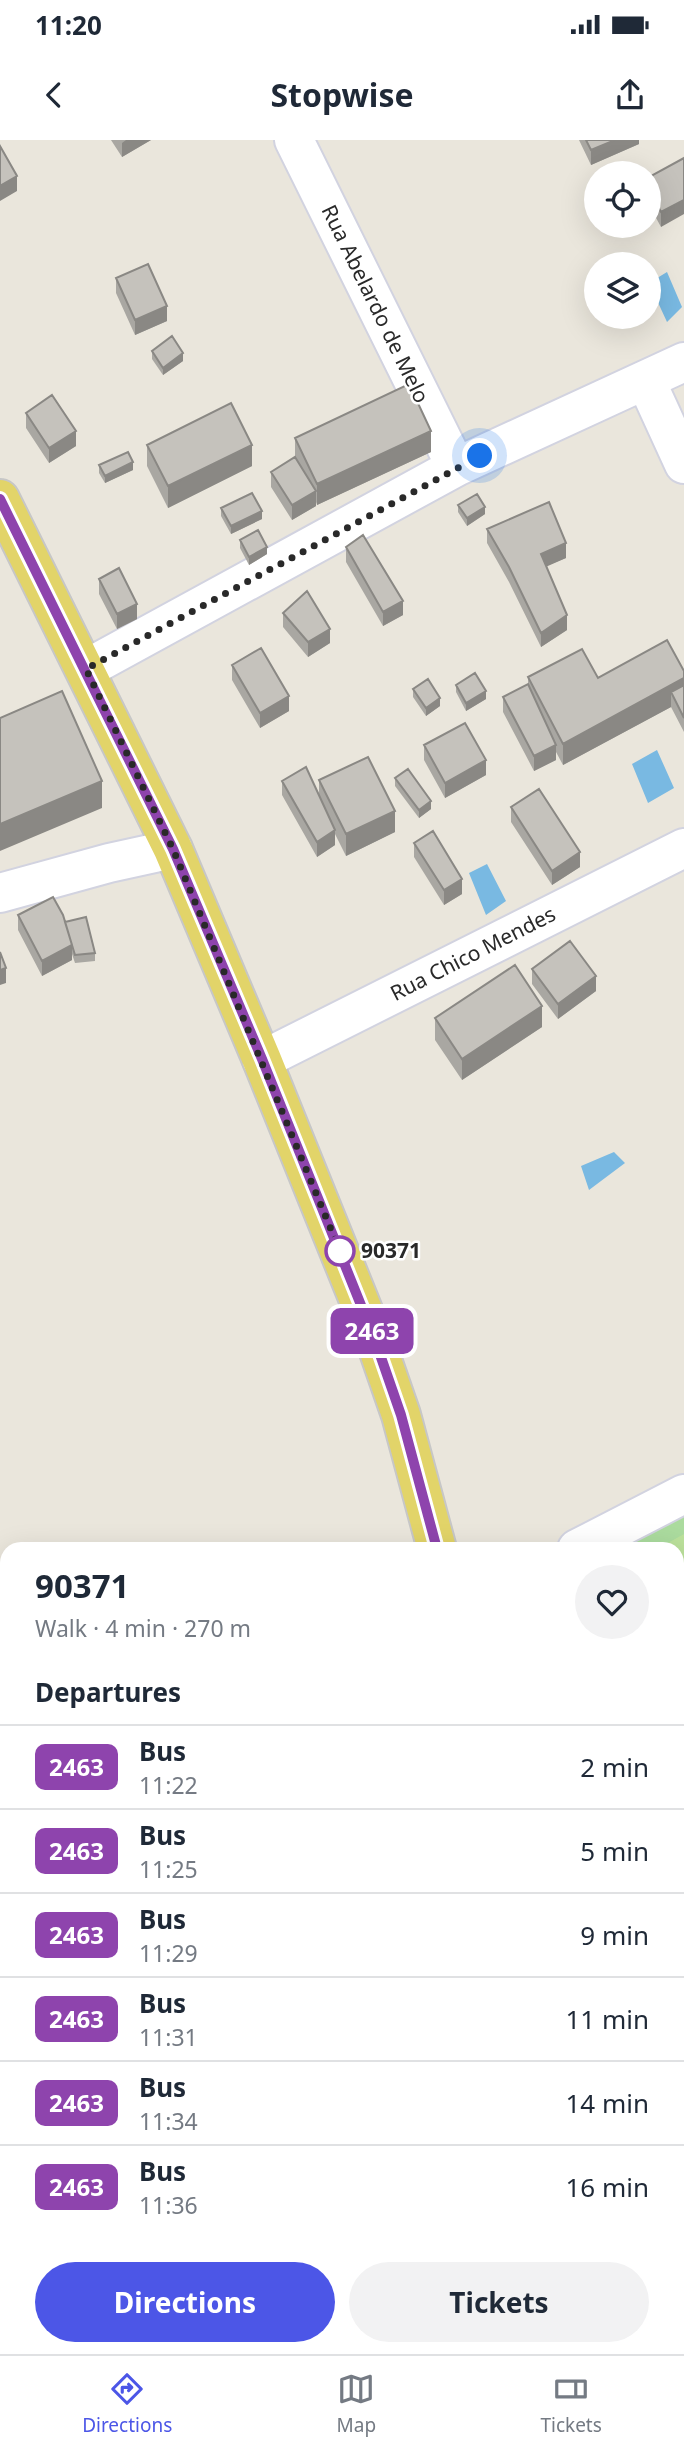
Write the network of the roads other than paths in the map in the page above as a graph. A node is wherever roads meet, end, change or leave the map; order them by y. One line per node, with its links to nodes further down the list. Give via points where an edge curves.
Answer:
1 (294, 140): 5 (street, Rua Abelardo de Melo)
2 (684, 362): 3 (street)
3 (646, 381): 4 (street); 5 (street)
4 (684, 464)
5 (456, 467): 7 (street)
6 (0, 499): 7 (main road)
7 (86, 669): 9 (main road)
8 (684, 848): 11 (street, Rua Chico Mendes)
9 (173, 849): 10 (street); 11 (main road)
10 (0, 893)
11 (262, 1059): 13 (main road, via 375,1340 401,1415)
12 (684, 1494): 14 (street)
13 (435, 1542)
14 (591, 1542)

